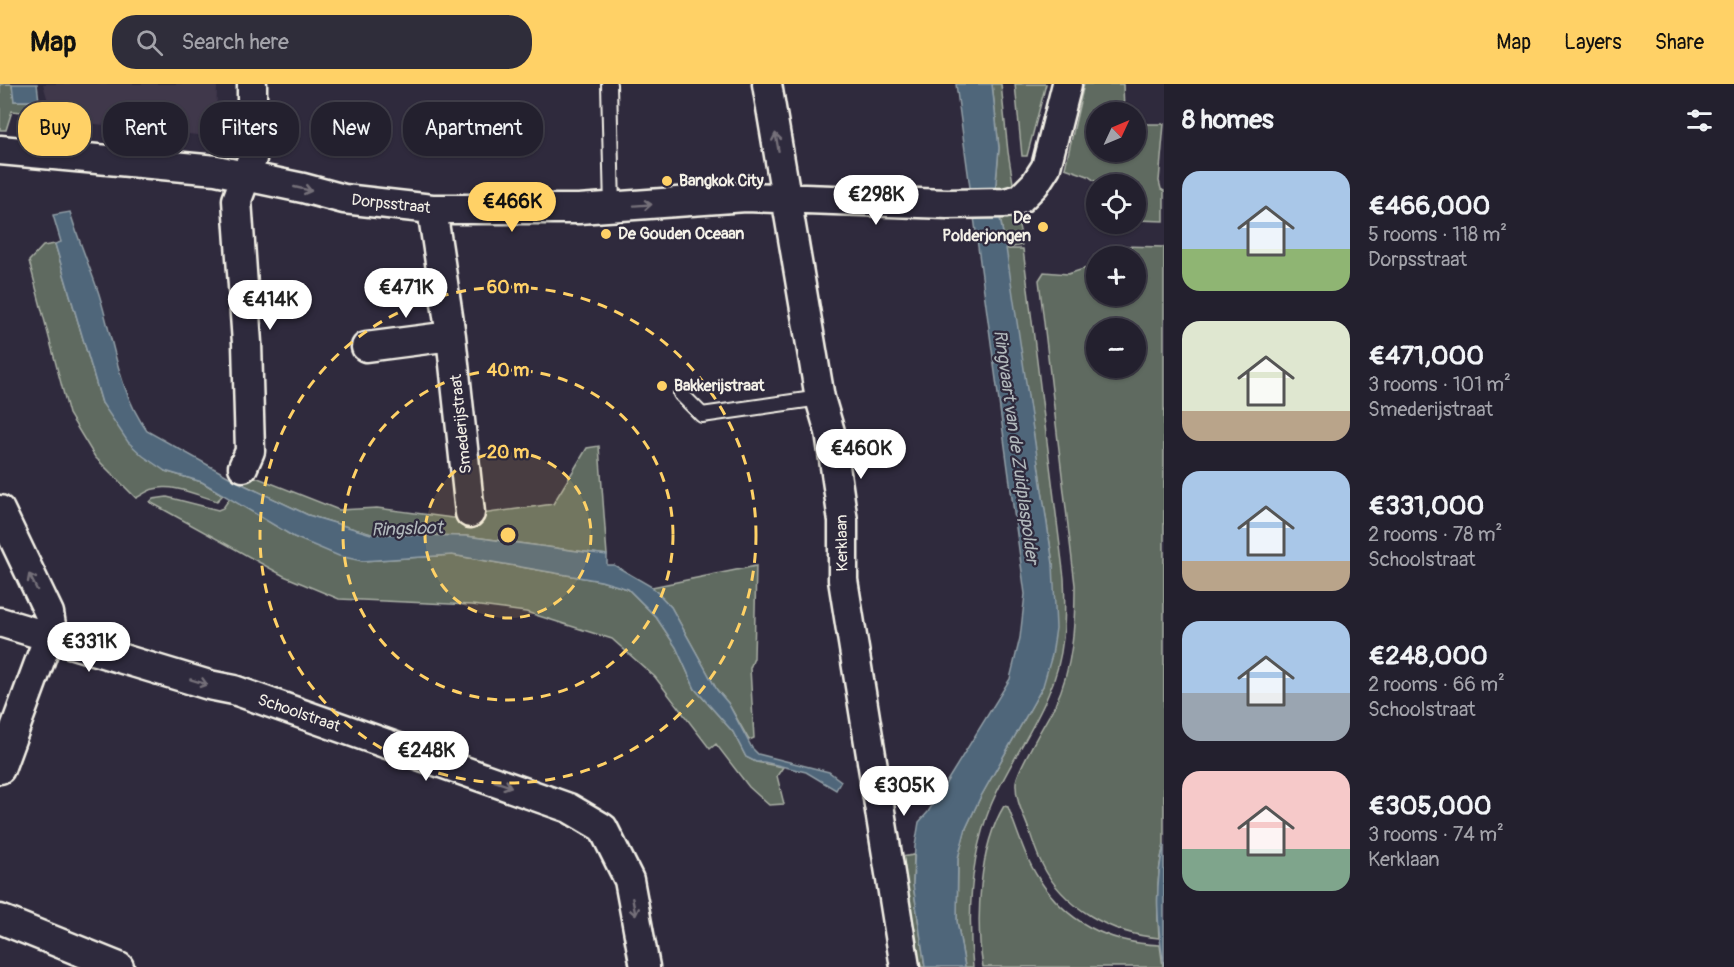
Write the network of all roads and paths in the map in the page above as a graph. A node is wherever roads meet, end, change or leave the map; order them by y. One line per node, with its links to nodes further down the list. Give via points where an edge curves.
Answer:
1 (252, 84): 6 (street, via 252,159)
2 (609, 84): 8 (lane)
3 (767, 84): 7 (street, Kerklaan, one-way to 3)
4 (1067, 84): 7 (street, Dorpsstraat, via 1046,166 1020,199 966,205)
5 (0, 150): 6 (street, Dorpsstraat, via 216,170)
6 (246, 178): 9 (street, Dorpsstraat, one-way to 9, via 344,199); 14 (street, via 237,200 250,451)
7 (787, 200): 8 (street, Dorpsstraat, one-way to 7, via 746,197); 13 (street, Kerklaan)
8 (612, 208): 9 (street, Dorpsstraat)
9 (432, 209): 10 (street, Smederijstraat)
10 (452, 336): 11 (street); 16 (street, Smederijstraat)
11 (366, 347)
12 (681, 394): 13 (lane, via 702,415)
13 (820, 398): 23 (street, Kerklaan, via 830,432 843,521 843,580)
14 (243, 466)
15 (0, 510): 18 (street, one-way to 15, via 49,613)
16 (470, 513)
17 (0, 621): 18 (street, Schoolstraat)
18 (49, 636): 19 (street); 22 (street, Schoolstraat, one-way to 22, via 209,686 234,690 569,808 603,828 629,880)
19 (0, 769)
20 (0, 919): 21 (street)
21 (119, 967)
22 (645, 967)
23 (905, 967)

